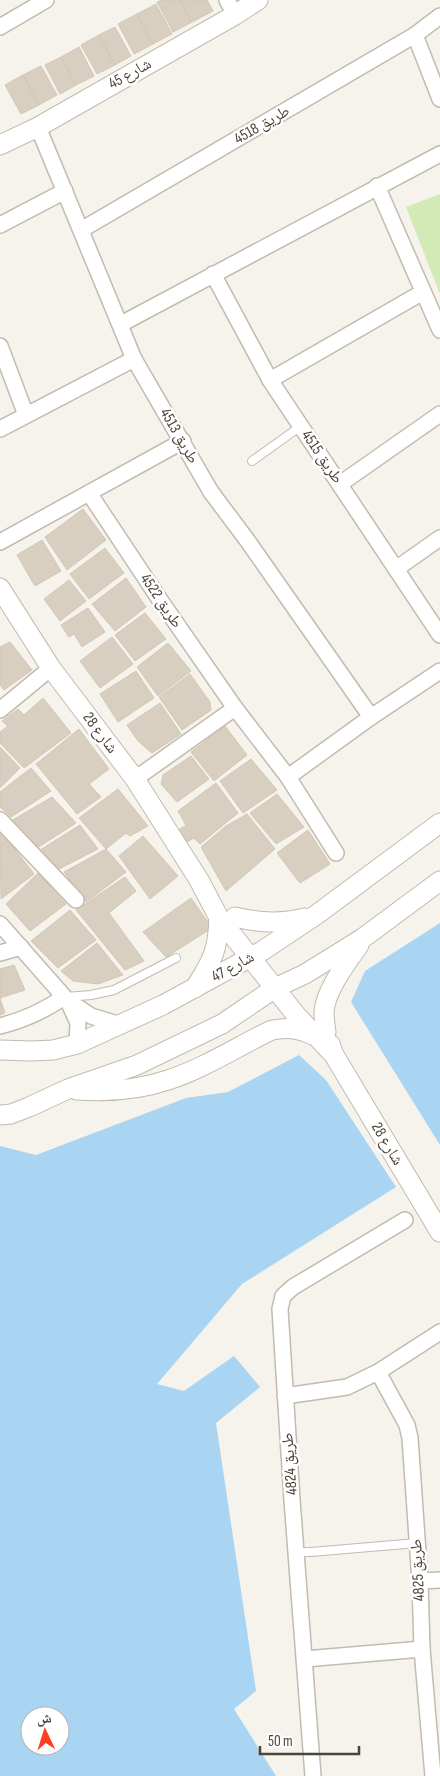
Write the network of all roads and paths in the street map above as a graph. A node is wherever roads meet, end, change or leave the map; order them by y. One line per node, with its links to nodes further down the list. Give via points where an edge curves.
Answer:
1 (46, 0): 5 (street)
2 (258, 0): 3 (street, شارع 45)
3 (231, 8): 8 (street, شارع 45)
4 (440, 16): 6 (street, طريق 4518)
5 (0, 27)
6 (414, 35): 7 (street); 14 (street, طريق 4518)
7 (440, 99)
8 (38, 126): 9 (street, شارع 45); 12 (street, طريق 4513)
9 (0, 145)
10 (440, 154): 11 (street)
11 (377, 186): 15 (street); 16 (street)
12 (65, 191): 13 (street); 14 (street, طريق 4513)
13 (0, 225)
14 (81, 230): 17 (street, طريق 4513)
15 (213, 274): 17 (street); 21 (street, طريق 4515)
16 (423, 292): 18 (street); 21 (street)
17 (121, 324): 20 (street, طريق 4513)
18 (440, 330)
19 (0, 346): 23 (street)
20 (134, 359): 23 (street); 26 (street, طريق 4513)
21 (270, 380): 24 (street, طريق 4515)
22 (440, 414): 28 (street)
23 (26, 415): 25 (street)
24 (301, 426): 27 (lane); 28 (street, طريق 4515)
25 (0, 429)
26 (183, 441): 29 (street); 39 (street, طريق 4513, via 211,492)
27 (252, 461)
28 (340, 484): 32 (street, طريق 4515)
29 (89, 493): 31 (street); 37 (street, طريق 4522)
30 (440, 538): 32 (street)
31 (0, 542)
32 (396, 569): 34 (street, طريق 4515)
33 (0, 588): 35 (street, شارع 28)
34 (440, 636)
35 (51, 668): 38 (street); 41 (street, شارع 28)
36 (440, 671): 39 (street)
37 (235, 708): 40 (street, طريق 4522); 41 (street)
38 (0, 710)
39 (371, 717): 40 (street)
40 (288, 777): 44 (street, طريق 4522)
41 (135, 779): 48 (street, شارع 28, via 199,880)
42 (0, 820): 46 (street)
43 (440, 823): 47 (street, شارع 47)
44 (336, 853)
45 (440, 881): 50 (street)
46 (76, 900)
47 (316, 915): 48 (street, via 280,922); 53 (street, شارع 47)
48 (227, 917): 53 (street, شارع 28); 56 (street, via 213,958)
49 (0, 924): 51 (street)
50 (363, 938): 55 (street, via 305,974); 60 (street, via 329,994)
51 (20, 946): 52 (street); 57 (street)
52 (0, 953)
53 (256, 954): 55 (street, شارع 28); 56 (street, شارع 47)
54 (176, 958): 57 (lane, via 114,990)
55 (280, 985): 60 (street, شارع 28); 63 (street, via 222,1024 137,1065)
56 (195, 988): 58 (street, شارع 47)
57 (66, 998): 58 (street, via 92,1016); 59 (street, via 27,1018); 61 (street, via 78,1023)
58 (120, 1025): 61 (street, شارع 47)
59 (0, 1026)
60 (321, 1034): 63 (street, via 297,1028 272,1030 168,1080 102,1092); 66 (street, شارع 28)
61 (77, 1044): 62 (street, شارع 47, via 46,1050)
62 (0, 1050)
63 (68, 1089): 64 (street, via 29,1108)
64 (0, 1115)
65 (405, 1220): 69 (street, طريق 4824, via 283,1296 280,1310)
66 (440, 1232)
67 (440, 1332): 68 (street)
68 (378, 1372): 69 (street, via 347,1387); 70 (street, طريق 4825, via 407,1425 410,1438)
69 (285, 1396): 71 (street, طريق 4824)
70 (417, 1544): 71 (lane); 73 (street, طريق 4825)
71 (297, 1552): 75 (street, طريق 4824)
72 (440, 1580): 73 (street)
73 (420, 1581): 74 (street, طريق 4825)
74 (422, 1649): 75 (street); 76 (street, طريق 4825)
75 (305, 1659): 77 (street, طريق 4824)
76 (434, 1703): 78 (street, طريق 4825)
77 (313, 1776)
78 (433, 1776)

